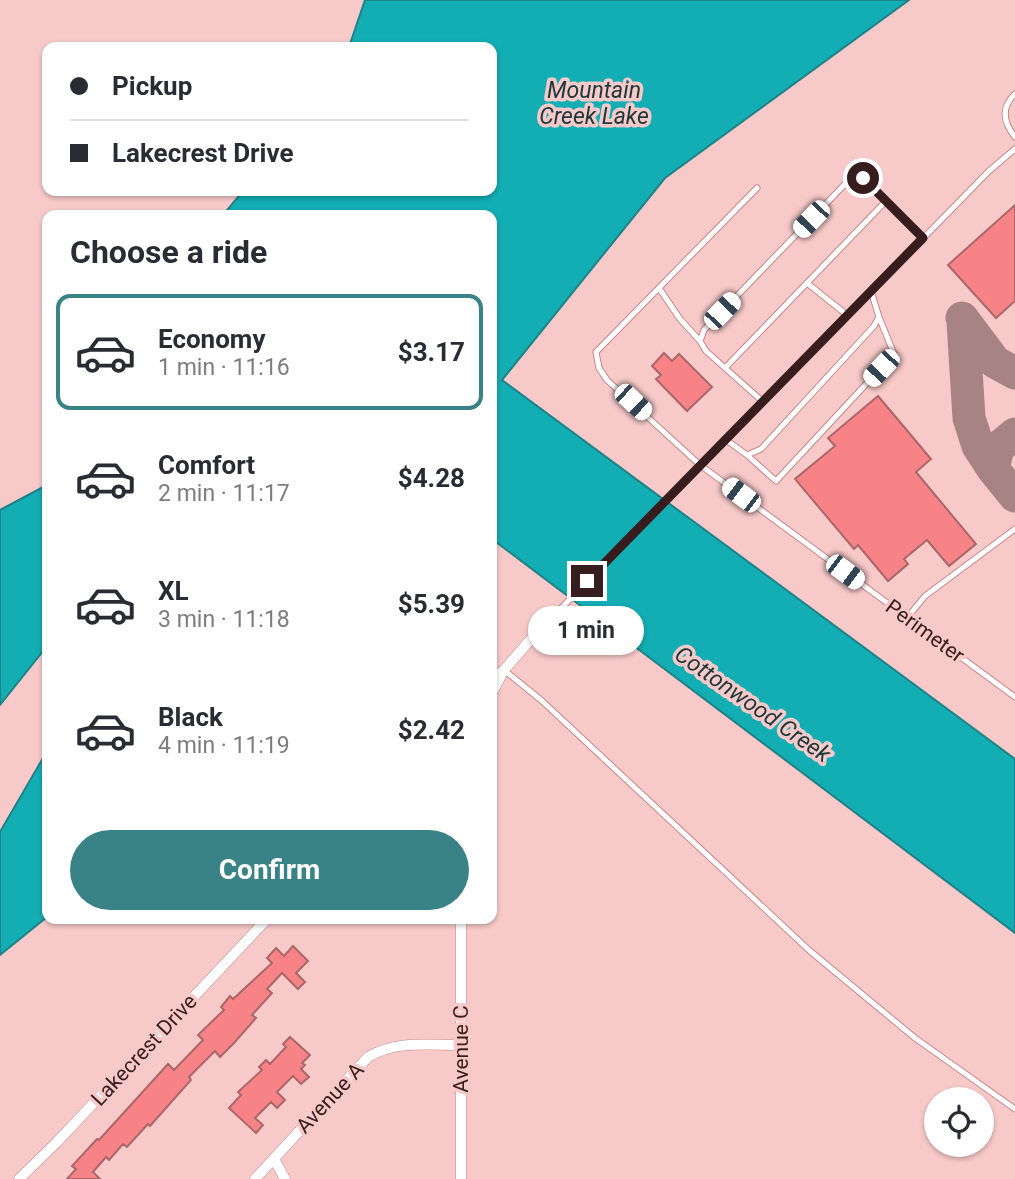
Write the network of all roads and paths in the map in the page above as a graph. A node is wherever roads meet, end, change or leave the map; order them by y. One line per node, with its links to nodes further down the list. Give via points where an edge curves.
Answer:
1 (1015, 94): 2 (lane, via 1007,102 1004,116)
2 (1015, 137)
3 (1015, 149): 6 (lane)
4 (757, 188): 8 (lane)
5 (886, 201): 6 (lane); 7 (lane); 12 (lane, via 863,178 847,182 704,330)
6 (923, 238): 9 (lane)
7 (807, 283): 10 (lane); 13 (lane)
8 (659, 288): 12 (lane); 17 (lane, Perimeter, via 596,352 599,368)
9 (871, 290): 10 (lane); 11 (lane)
10 (847, 315): 14 (lane)
11 (879, 317): 16 (lane, via 761,449); 16 (lane, via 894,354 776,481)
12 (700, 341): 13 (lane)
13 (725, 368): 14 (lane)
14 (762, 401): 15 (lane)
15 (725, 439): 16 (lane); 17 (lane)
16 (747, 455)
17 (700, 465): 19 (lane, Perimeter); 20 (lane)
18 (1015, 528): 19 (lane, via 925,596)
19 (907, 618): 24 (lane, Perimeter)
20 (532, 638): 21 (street)
21 (504, 670): 22 (street); 23 (street); 28 (lane, via 810,951 915,1038)
22 (497, 676)
23 (497, 683)
24 (1015, 697)
25 (262, 924): 30 (street, Lakecrest Drive)
26 (461, 924): 27 (street, Avenue C)
27 (461, 1045): 29 (street, Avenue A, via 398,1045 368,1057); 33 (street, Avenue C)
28 (1015, 1109)
29 (274, 1159): 31 (street, Avenue A); 32 (street)
30 (19, 1179)
31 (255, 1179)
32 (285, 1179)
33 (461, 1179)

